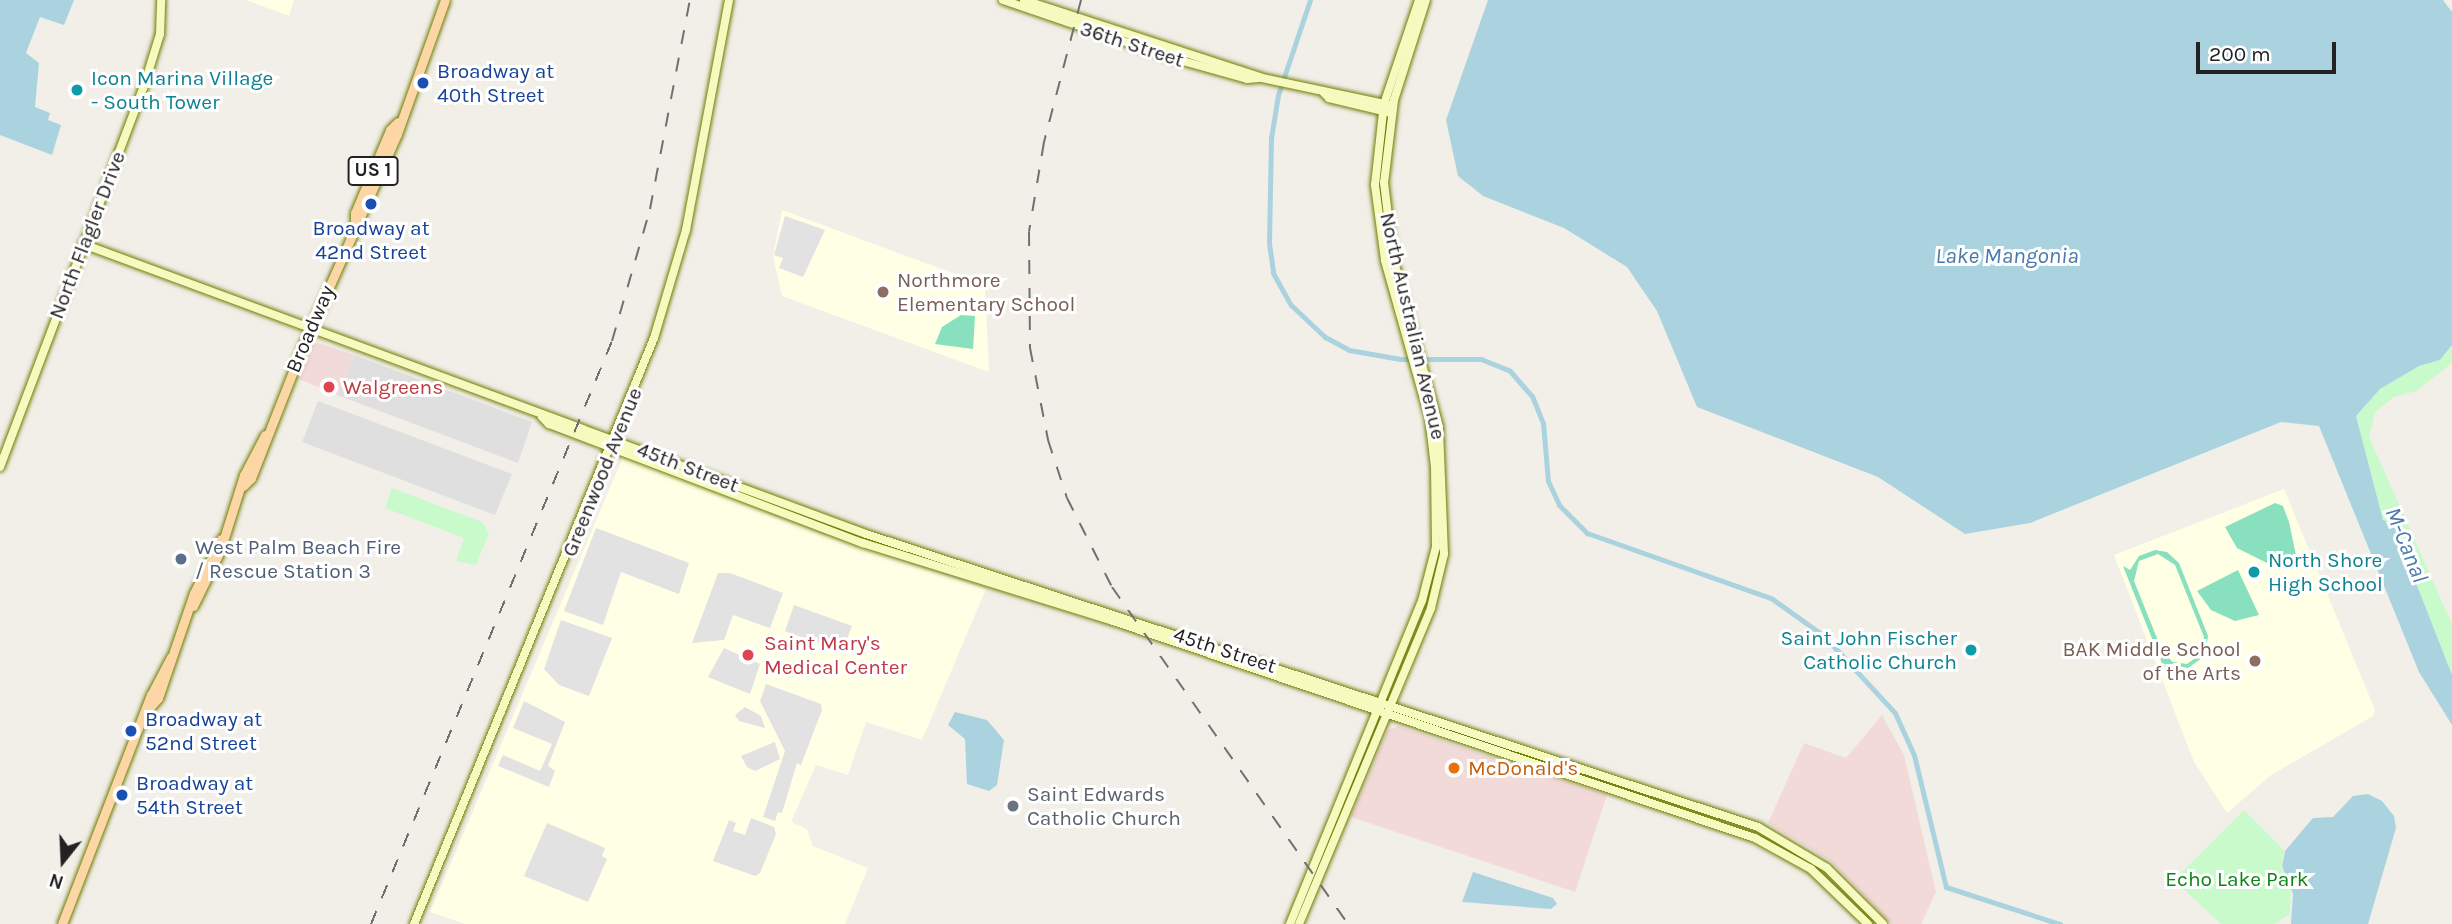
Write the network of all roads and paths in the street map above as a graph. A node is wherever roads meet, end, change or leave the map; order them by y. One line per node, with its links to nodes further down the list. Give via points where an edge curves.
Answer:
1 (161, 0): 10 (main road, North Flagler Drive, via 160,34 151,64)
2 (729, 0): 12 (main road, Greenwood Avenue, via 676,268)
3 (1003, 0): 8 (main road, 36th Street, via 1172,58 1247,79)
4 (1024, 0): 8 (main road, 36th Street)
5 (1419, 0): 9 (main road, North Australian Avenue)
6 (1426, 0): 9 (main road, North Australian Avenue)
7 (443, 2): 11 (main road, Broadway / US 1, via 367,205)
8 (1267, 79): 9 (main road, 36th Street, via 1329,98)
9 (1388, 109): 14 (main road, North Australian Avenue, via 1386,221 1442,449 1444,554 1431,608)
10 (83, 244): 11 (main road, 45th Street); 13 (main road, North Flagler Drive)
11 (310, 329): 12 (main road, 45th Street); 15 (main road, Broadway / US 1, via 256,466 203,571 158,698 150,707)
12 (614, 443): 14 (main road, 45th Street, via 866,534); 17 (main road, Greenwood Avenue)
13 (0, 467)
14 (1384, 708): 18 (main road, North Australian Avenue); 19 (main road, North Australian Avenue); 20 (main road, 45th Street, via 1755,838 1811,869); 21 (main road, 45th Street, via 1769,831 1828,868)
15 (62, 919): 16 (main road, Broadway / US 1)
16 (54, 924)
17 (414, 924)
18 (1290, 924)
19 (1299, 924)
20 (1868, 924)
21 (1883, 924)

